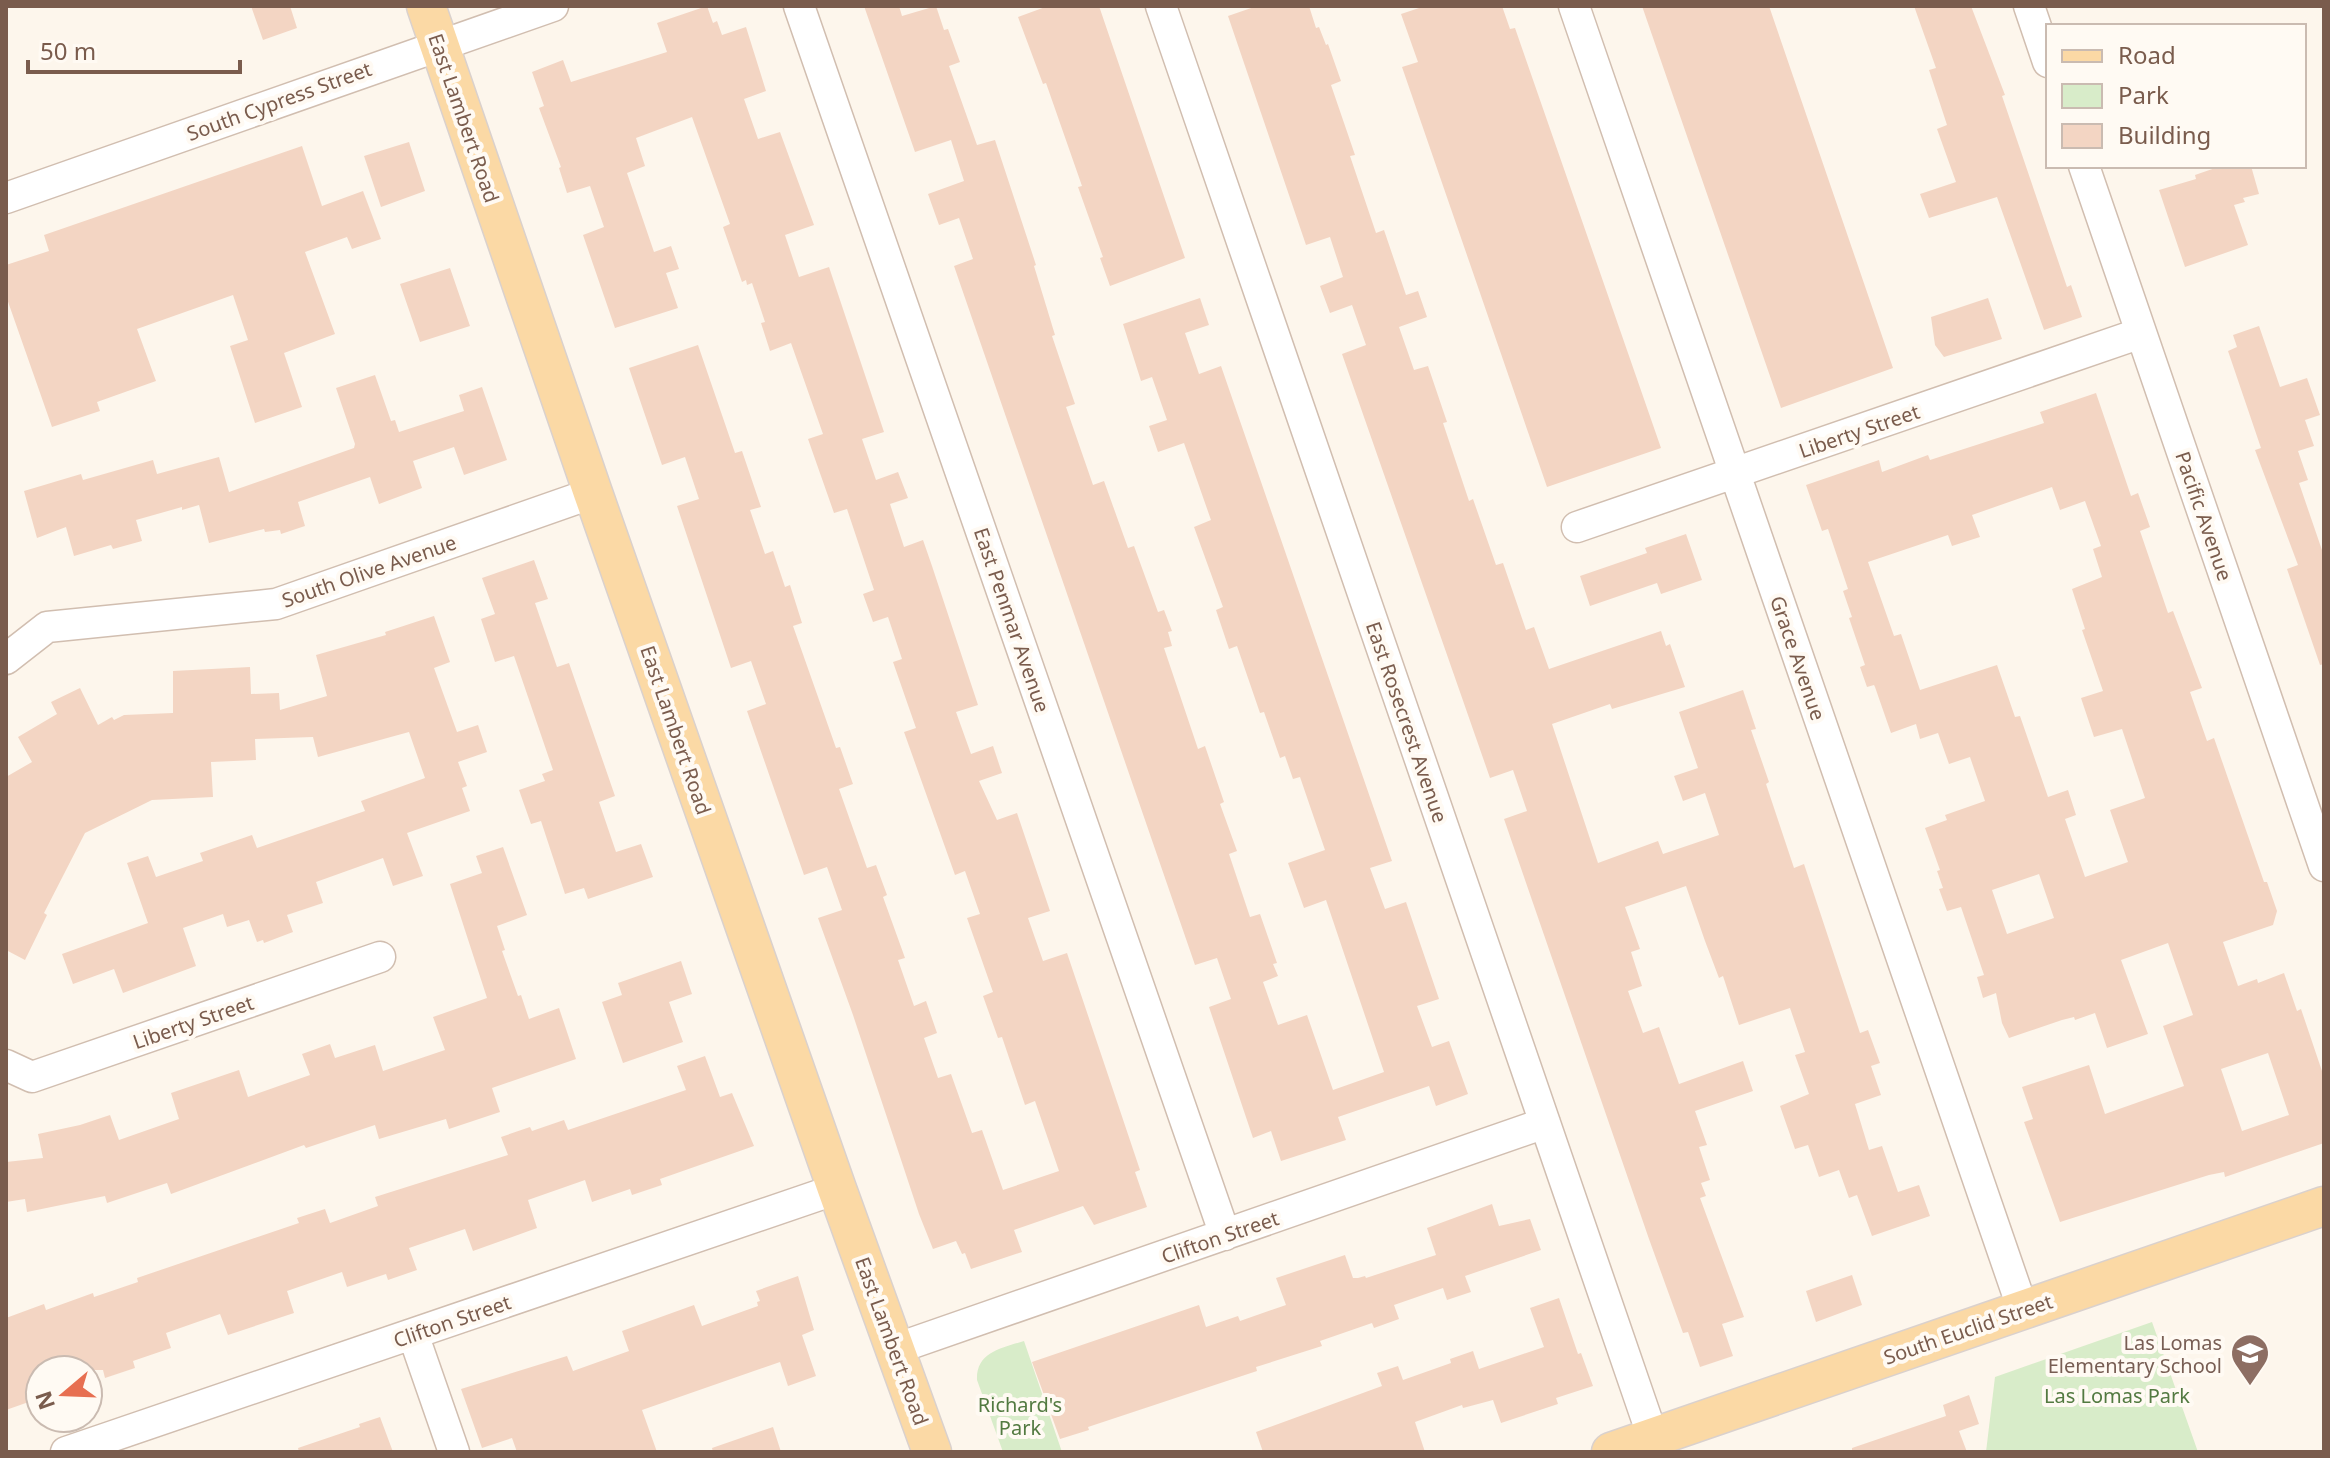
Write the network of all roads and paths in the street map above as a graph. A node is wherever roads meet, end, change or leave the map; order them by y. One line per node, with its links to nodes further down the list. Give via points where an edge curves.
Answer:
1 (426, 6): 7 (main road, East Lambert Road)
2 (553, 6): 7 (street, South Cypress Street)
3 (799, 6): 22 (street, East Penmar Avenue)
4 (1161, 6): 19 (street, East Rosecrest Avenue)
5 (1574, 6): 12 (street, Grace Avenue)
6 (2029, 6): 8 (street)
7 (438, 44): 10 (street, South Cypress Street); 13 (main road, East Lambert Road)
8 (2046, 56)
9 (2085, 168): 11 (street, Pacific Avenue)
10 (6, 198)
11 (2141, 333): 12 (street, Liberty Street); 16 (street, Pacific Avenue)
12 (1735, 474): 14 (street, Liberty Street); 23 (street, Grace Avenue)
13 (593, 493): 15 (street, South Olive Avenue, via 276,604 47,627); 20 (main road, East Lambert Road)
14 (1577, 527)
15 (6, 659)
16 (2324, 866)
17 (380, 957): 18 (street, Liberty Street, via 32,1077)
18 (6, 1065)
19 (1545, 1123): 22 (street, Clifton Street); 26 (street, East Rosecrest Avenue)
20 (837, 1189): 24 (street, Clifton Street); 25 (main road, East Lambert Road)
21 (2324, 1206): 23 (main road, South Euclid Street)
22 (1225, 1235): 25 (street, Clifton Street)
23 (2023, 1310): 26 (main road, South Euclid Street)
24 (413, 1334): 27 (street, Clifton Street); 28 (street)
25 (895, 1349): 29 (main road, East Lambert Road)
26 (1655, 1445): 30 (main road, South Euclid Street)
27 (66, 1452)
28 (454, 1452)
29 (932, 1452)
30 (1611, 1452)

